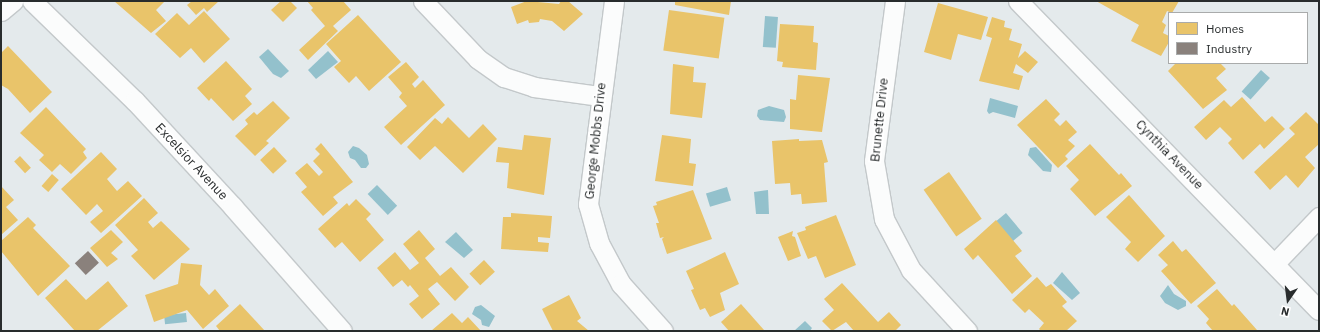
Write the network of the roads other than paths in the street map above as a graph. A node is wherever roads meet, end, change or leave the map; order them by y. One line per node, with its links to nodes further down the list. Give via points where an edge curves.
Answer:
1 (12, 1): 7 (street)
2 (32, 1): 12 (street, Excelsior Avenue, via 135,101)
3 (423, 1): 8 (street, via 478,59 504,77 534,87)
4 (614, 1): 8 (street, George Mobbs Drive)
5 (895, 1): 14 (street, Brunette Drive, via 874,160 884,219 911,270)
6 (1018, 1): 10 (street, Cynthia Avenue)
7 (1, 12)
8 (600, 96): 13 (street, George Mobbs Drive, via 588,204 599,244 621,284)
9 (1319, 217): 10 (street)
10 (1275, 262): 11 (street, Cynthia Avenue)
11 (1319, 310)
12 (342, 331)
13 (663, 331)
14 (967, 331)

